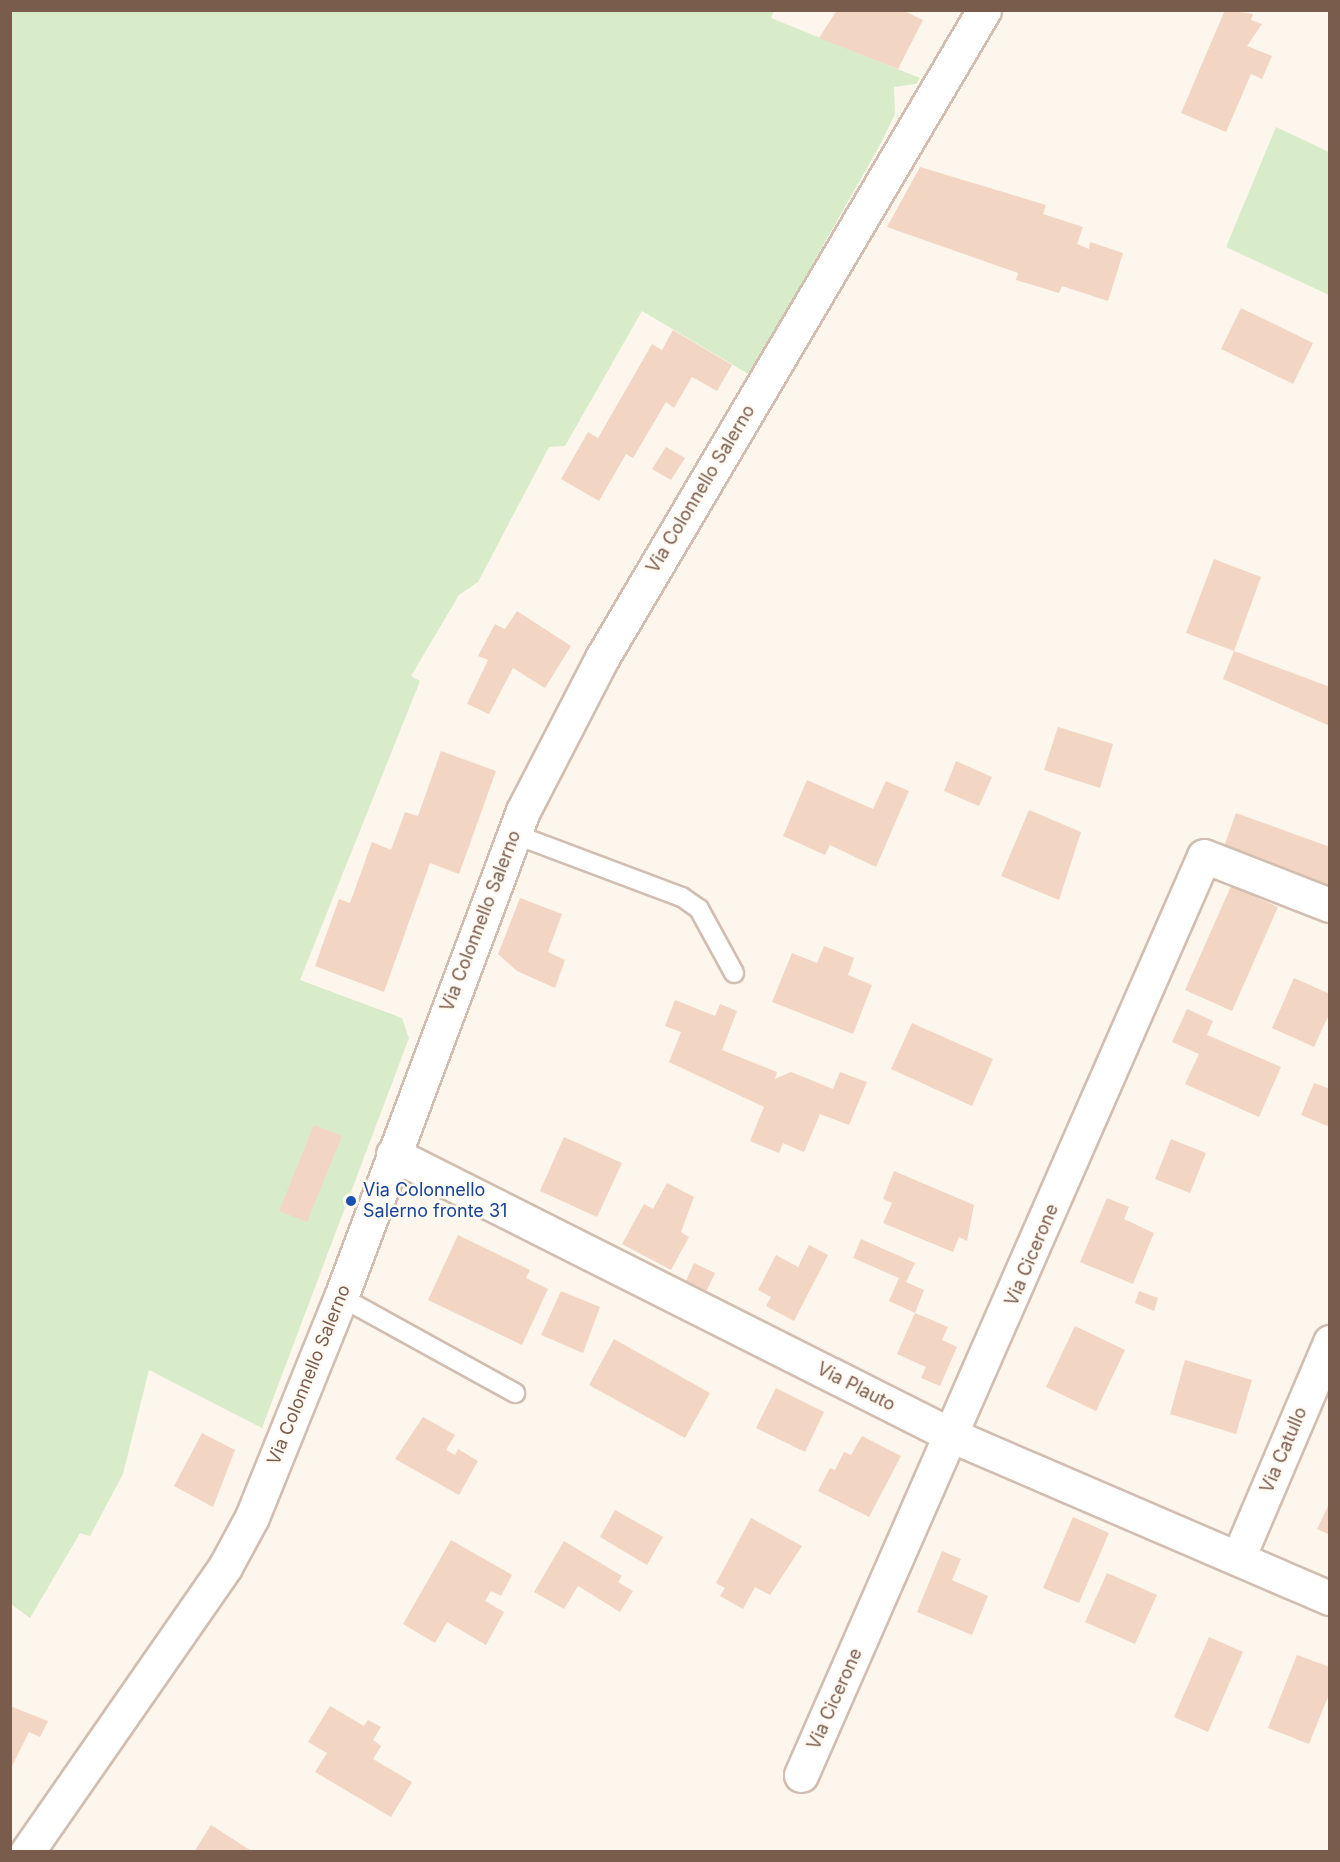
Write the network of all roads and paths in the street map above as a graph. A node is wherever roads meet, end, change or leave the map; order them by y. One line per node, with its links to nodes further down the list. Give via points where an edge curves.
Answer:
1 (984, 10): 2 (street, Via Colonnello Salerno, via 602,658)
2 (514, 834): 4 (lane, via 682,897 699,909); 5 (street, Via Colonnello Salerno)
3 (1329, 905): 9 (street, Via Cicerone, via 1204,856)
4 (734, 973)
5 (393, 1154): 6 (street, Via Colonnello Salerno); 9 (street, Via Plauto)
6 (341, 1297): 8 (lane); 13 (street, Via Colonnello Salerno, via 252,1516 225,1567)
7 (1329, 1342): 10 (street, Via Catullo)
8 (515, 1394)
9 (953, 1436): 10 (street, Via Plauto); 12 (street, Via Cicerone)
10 (1238, 1558): 11 (street, Via Plauto)
11 (1329, 1598)
12 (801, 1775)
13 (27, 1851)

